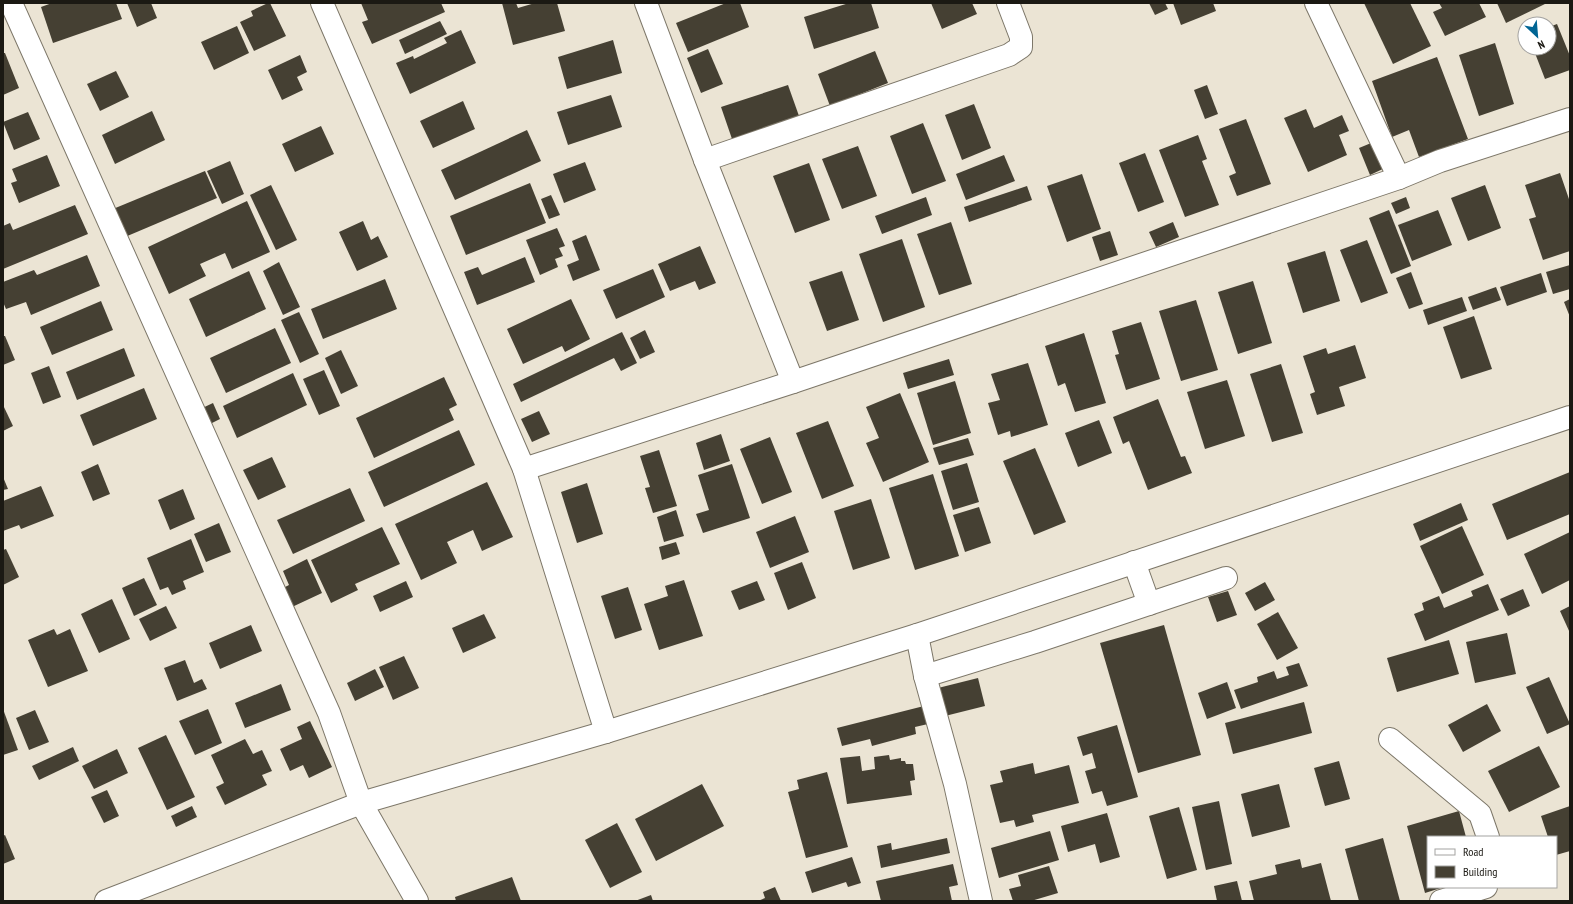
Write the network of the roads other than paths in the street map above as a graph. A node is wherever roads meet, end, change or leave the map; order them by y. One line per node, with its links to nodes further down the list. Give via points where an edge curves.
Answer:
1 (11, 3): 19 (street, via 329,713)
2 (322, 3): 11 (street)
3 (646, 3): 7 (street)
4 (1008, 3): 7 (street, via 1021,36 1021,48 1009,55)
5 (1316, 3): 8 (street)
6 (1570, 119): 8 (street, via 1440,161)
7 (705, 160): 9 (street)
8 (1399, 178): 9 (street)
9 (792, 382): 11 (street)
10 (1570, 417): 12 (street)
11 (524, 469): 17 (street)
12 (1134, 562): 14 (street); 15 (street)
13 (1226, 578): 14 (street)
14 (1149, 604): 16 (street)
15 (917, 635): 16 (street); 17 (street)
16 (925, 676): 24 (street, via 955,784)
17 (606, 732): 19 (street)
18 (1390, 739): 20 (street, via 1480,814)
19 (361, 803): 22 (street); 23 (street)
20 (1488, 836)
21 (1483, 888): 25 (street)
22 (106, 901)
23 (417, 901)
24 (981, 901)
25 (1441, 901)

